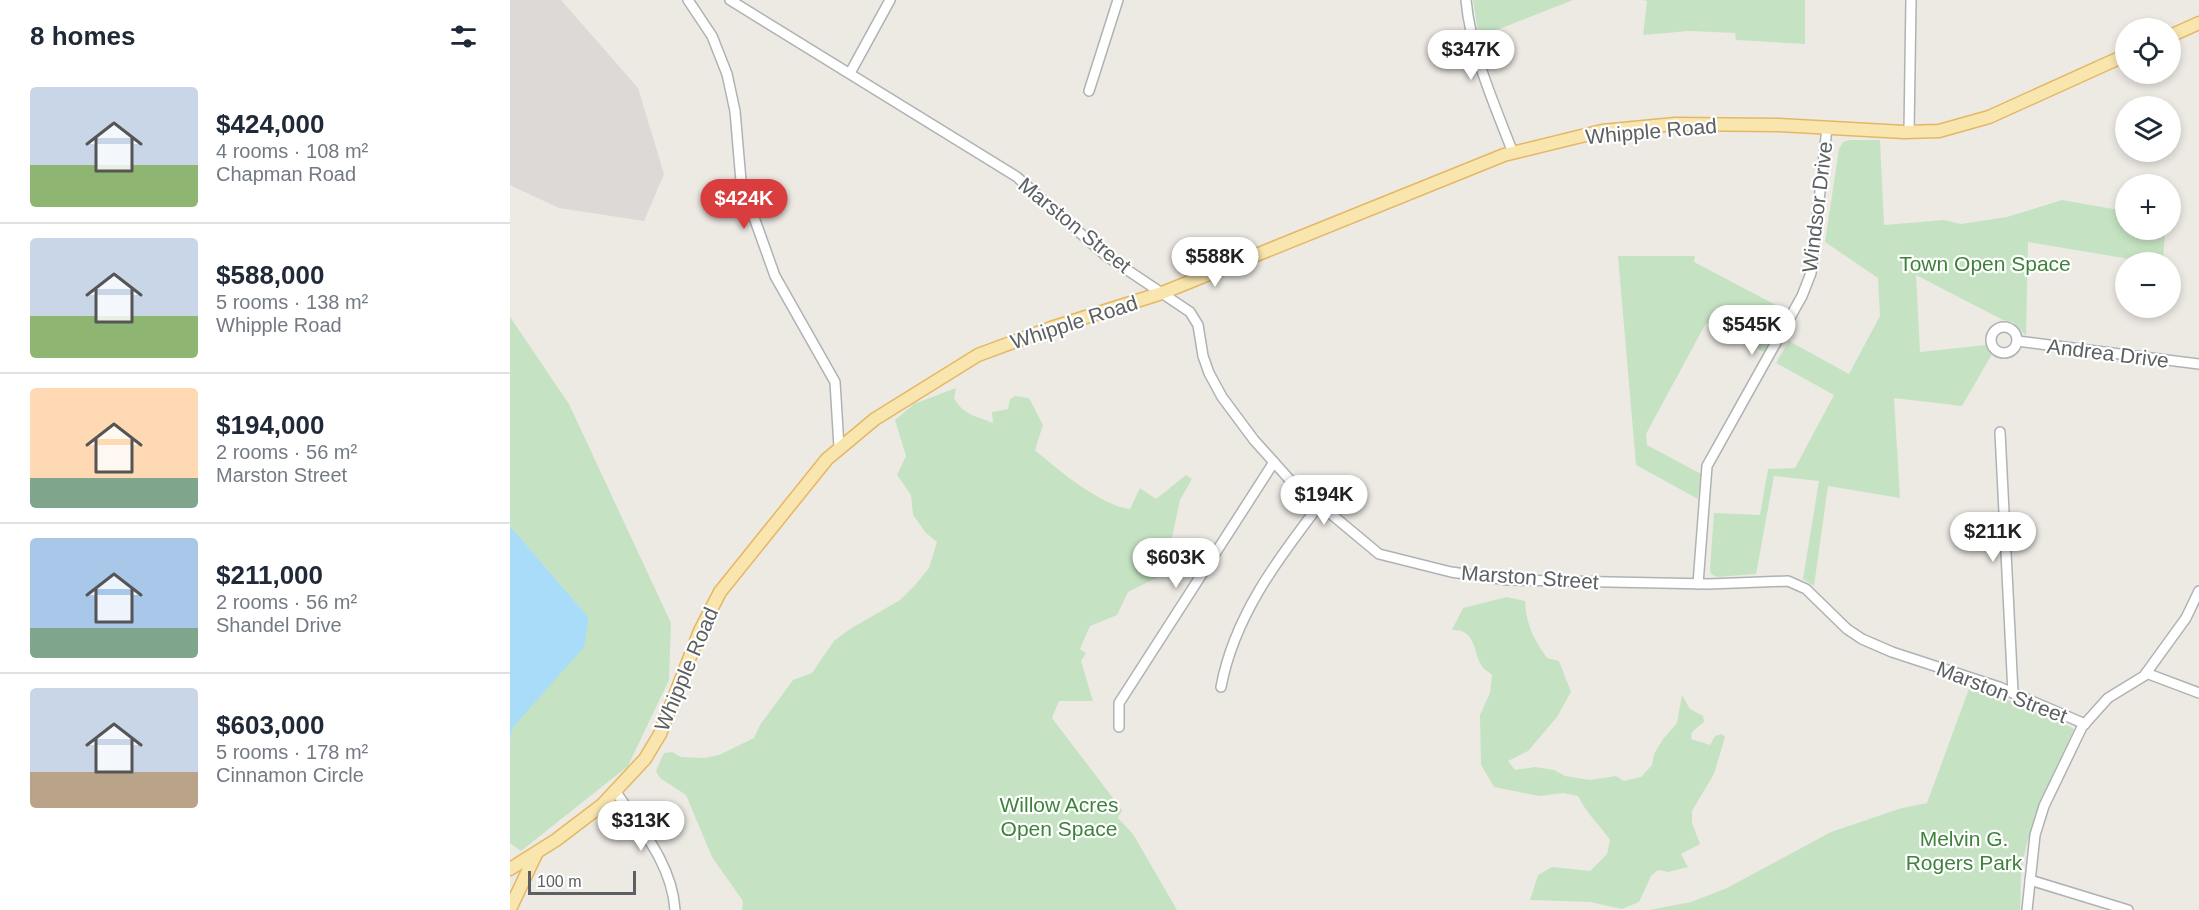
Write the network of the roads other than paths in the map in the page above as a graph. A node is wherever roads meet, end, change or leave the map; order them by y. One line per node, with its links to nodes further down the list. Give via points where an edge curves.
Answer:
1 (688, 0): 19 (street, via 712,36 728,74 741,181 775,276 835,382)
2 (730, 0): 10 (street, Marston Street)
3 (890, 0): 10 (street)
4 (1118, 0): 11 (street)
5 (1466, 0): 14 (street, via 1481,69)
6 (1911, 0): 13 (street)
7 (2199, 23): 8 (main road)
8 (2181, 31)
9 (2115, 60): 13 (main road, Whipple Road, via 1989,117 1939,131)
10 (850, 73): 15 (street, Marston Street, via 1017,177 1105,255)
11 (1089, 91)
12 (1827, 128): 13 (main road, Whipple Road); 14 (main road, Whipple Road, via 1675,124 1602,131); 22 (street, Windsor Drive, via 1811,273 1707,466)
13 (1909, 132)
14 (1513, 153): 15 (main road, Whipple Road)
15 (1162, 293): 19 (main road, Whipple Road, via 978,355 875,419); 20 (street, Marston Street, via 1190,312 1198,325 1209,373 1222,397)
16 (2017, 341): 17 (street, Andrea Drive)
17 (2199, 364)
18 (2000, 432): 26 (street)
19 (839, 447): 30 (main road, Whipple Road, via 720,592 700,631 660,734 645,759)
20 (1274, 462): 21 (street, Marston Street); 29 (street, via 1119,703)
21 (1320, 504): 22 (street, Marston Street, via 1379,554 1451,572 1508,580); 25 (street, via 1266,579 1239,625)
22 (1698, 584): 26 (street, Marston Street, via 1788,581 1806,589 1862,639)
23 (2199, 591): 24 (street, via 2186,618)
24 (2146, 673): 27 (street); 28 (street, via 2108,698)
25 (1221, 687)
26 (2013, 693): 28 (street, Marston Street)
27 (2199, 693)
28 (2085, 724): 33 (street, via 2044,806 2035,835)
29 (1119, 727)
30 (616, 792): 31 (main road, Whipple Road); 35 (street, via 657,852)
31 (536, 854): 32 (main road, Whipple Road); 34 (main road)
32 (510, 869)
33 (2030, 880): 36 (street); 37 (street)
34 (510, 909)
35 (675, 910)
36 (2027, 910)
37 (2128, 910)

